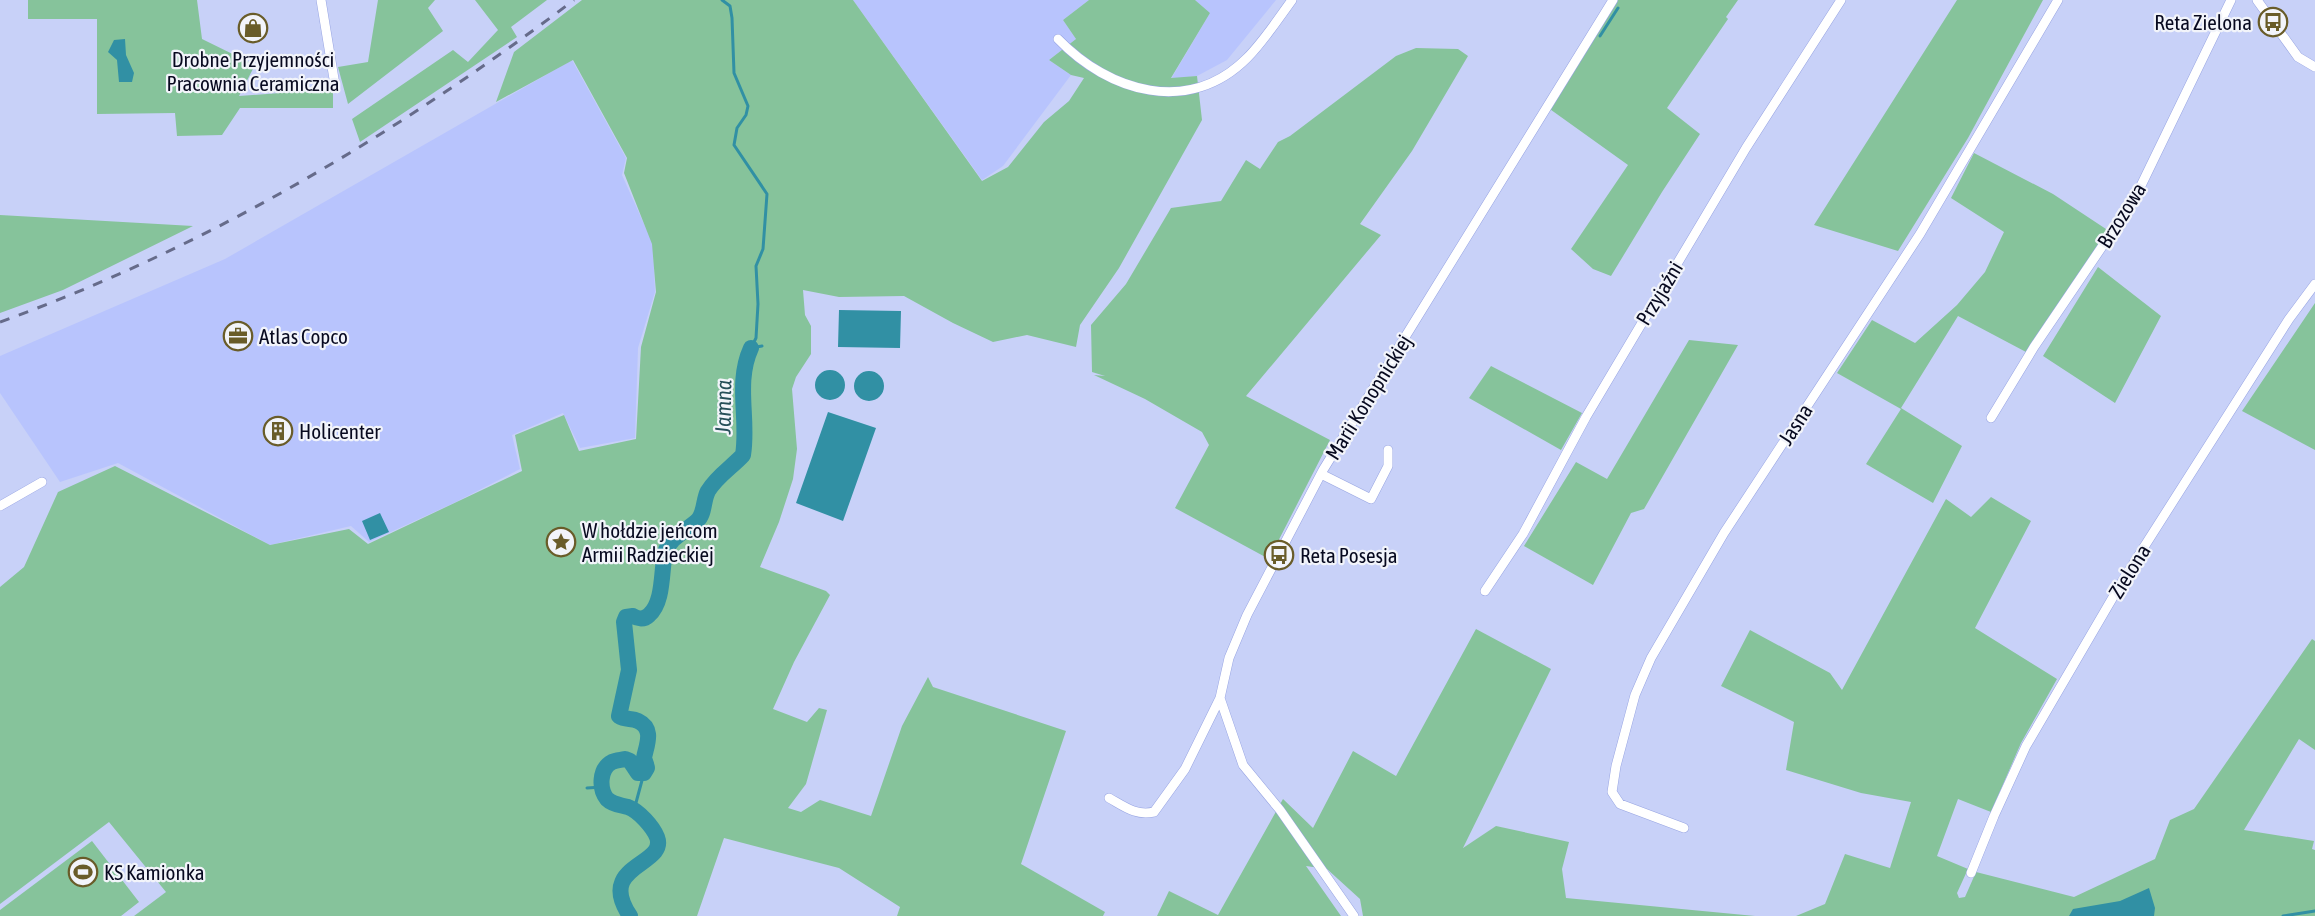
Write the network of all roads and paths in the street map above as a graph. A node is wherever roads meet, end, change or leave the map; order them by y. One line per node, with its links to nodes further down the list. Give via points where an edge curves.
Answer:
1 (321, 0): 10 (street)
2 (1292, 0): 8 (street, via 1246,59 1201,87 1173,92 1124,84 1086,64)
3 (1613, 0): 14 (street, Marii Konopnickiej)
4 (1841, 0): 17 (street, Przyjaźni, via 1746,148 1586,417 1523,534)
5 (2058, 0): 20 (street, Jasna, via 1920,234 1724,533 1644,673 1612,792 1620,804)
6 (2230, 0): 12 (street, Brzozowa, via 2135,198)
7 (2257, 0): 9 (street, via 2298,57)
8 (1058, 39)
9 (2315, 67)
10 (335, 86)
11 (2315, 284): 21 (street, Zielona, via 2123,580 2026,746)
12 (1991, 418)
13 (1388, 450): 14 (street, via 1388,466 1371,499)
14 (1321, 474): 18 (street, Marii Konopnickiej, via 1247,615 1229,658)
15 (42, 482): 16 (street)
16 (0, 506)
17 (1485, 591)
18 (1220, 699): 19 (street, Marii Konopnickiej, via 1185,769 1154,812 1135,813); 22 (street, via 1244,765)
19 (1109, 798)
20 (1684, 828)
21 (1971, 873)
22 (1354, 916)

